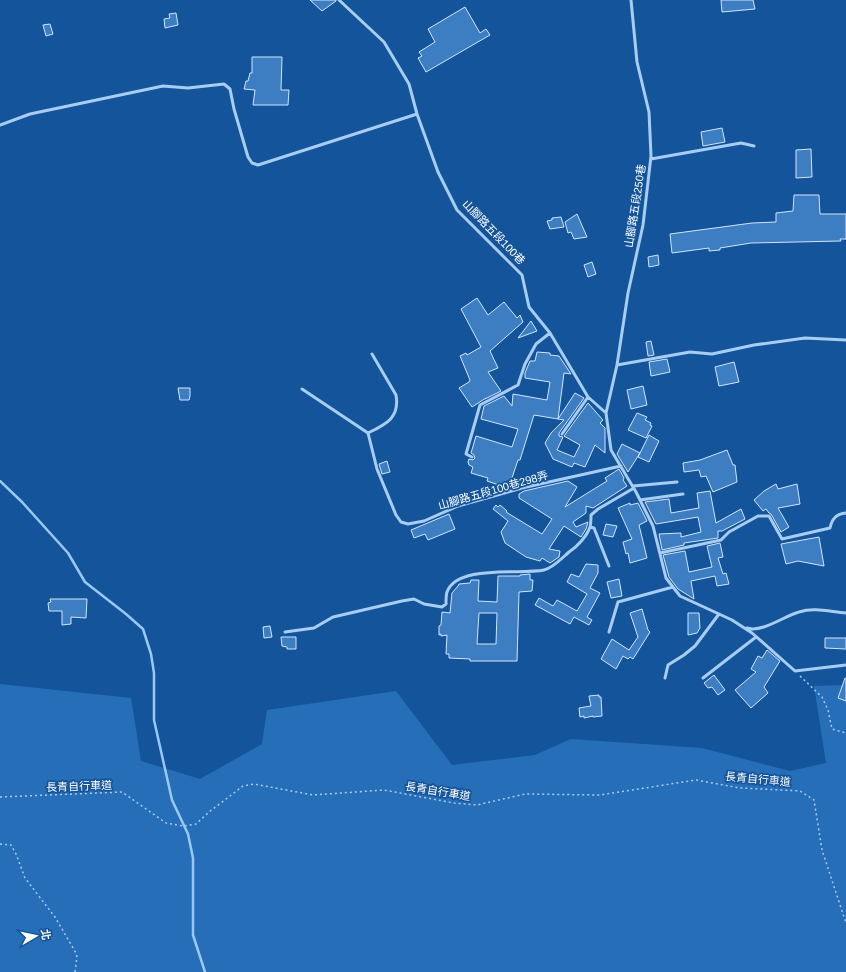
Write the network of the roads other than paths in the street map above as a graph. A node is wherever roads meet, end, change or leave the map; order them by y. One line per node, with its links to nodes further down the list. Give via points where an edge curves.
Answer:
1 (339, 0): 3 (lane, 山腳路五段100巷, via 384,42 409,84)
2 (631, 0): 6 (lane, 山腳路五段250巷, via 637,62 649,112)
3 (417, 114): 4 (lane, via 258,166 252,163 248,156 230,89 224,84 188,88 163,86 30,114); 7 (lane, 山腳路五段100巷, via 438,172 457,210 522,275 529,307)
4 (0, 125)
5 (754, 146): 6 (lane, via 741,143)
6 (651, 159): 10 (lane, 山腳路五段250巷, via 643,225 628,293)
7 (550, 333): 12 (lane, 山腳路五段100巷); 16 (lane, via 536,344 525,364 518,385 480,405 466,454)
8 (846, 340): 10 (lane, via 805,338 712,354 690,352)
9 (372, 354): 14 (lane, via 396,395 397,403 396,410 387,423)
10 (617, 365): 13 (lane, 山腳路五段250巷)
11 (302, 389): 14 (lane)
12 (588, 397): 13 (lane, 山腳路五段100巷); 15 (lane)
13 (606, 413): 17 (lane, via 611,450)
14 (368, 433): 17 (lane, 山腳路五段100巷298弄, via 377,469 396,515 401,522 408,524 424,521 458,506 522,488)
15 (562, 434)
16 (472, 457)
17 (621, 466): 19 (lane)
18 (677, 482): 19 (lane)
19 (634, 487): 21 (lane); 23 (lane, via 591,515)
20 (683, 494): 21 (lane)
21 (640, 500): 24 (lane, via 653,526)
22 (846, 512): 24 (lane, via 837,515 831,521 830,528 782,539 769,516 758,516 729,532 721,540)
23 (590, 527): 25 (lane, via 594,528); 30 (lane, via 574,548 546,570 481,573 462,577 447,591 446,604 442,607 424,604 414,599 333,617 314,628)
24 (660, 553): 26 (lane, via 666,578)
25 (609, 566)
26 (673, 587): 28 (lane, via 680,596); 31 (lane, via 618,602)
27 (846, 613): 29 (lane, via 811,610 752,629)
28 (719, 614): 29 (lane); 34 (lane, via 695,646 668,665)
29 (741, 626): 32 (lane)
30 (285, 632)
31 (609, 632)
32 (756, 637): 33 (lane, via 795,671); 35 (lane)
33 (846, 665)
34 (665, 678)
35 (703, 678)

